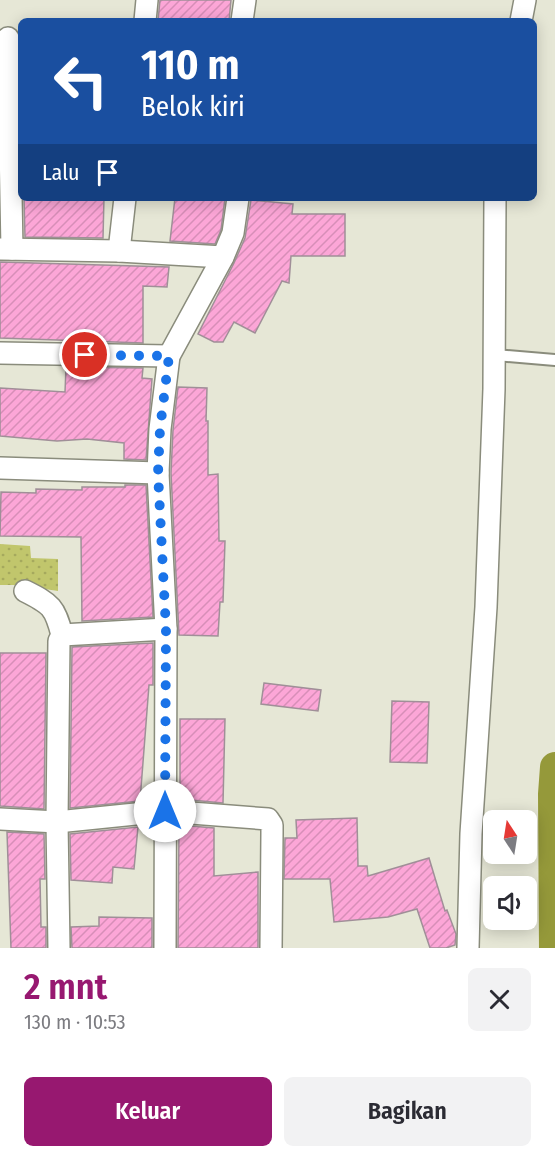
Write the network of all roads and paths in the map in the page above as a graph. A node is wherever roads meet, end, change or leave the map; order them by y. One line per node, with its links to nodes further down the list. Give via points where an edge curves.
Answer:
1 (147, 0): 4 (street)
2 (244, 0): 5 (street)
3 (525, 0): 6 (street)
4 (145, 18)
5 (242, 18)
6 (522, 18)
7 (8, 38): 11 (street)
8 (125, 201): 12 (street)
9 (238, 201): 13 (street, via 233,233)
10 (495, 201): 15 (street)
11 (6, 249): 12 (street)
12 (119, 251): 13 (street)
13 (223, 256): 16 (street)
14 (0, 353): 16 (street)
15 (495, 355): 17 (lane); 29 (street)
16 (169, 356): 19 (street)
17 (555, 360)
18 (0, 468): 19 (street)
19 (158, 473): 21 (street)
20 (25, 591): 22 (street, via 52,608)
21 (166, 629): 22 (street); 23 (street)
22 (62, 636): 25 (street)
23 (165, 811): 25 (street); 27 (street); 28 (street, via 270,821)
24 (0, 819): 25 (street)
25 (57, 822): 26 (street)
26 (58, 948)
27 (165, 948)
28 (271, 948)
29 (468, 948)

